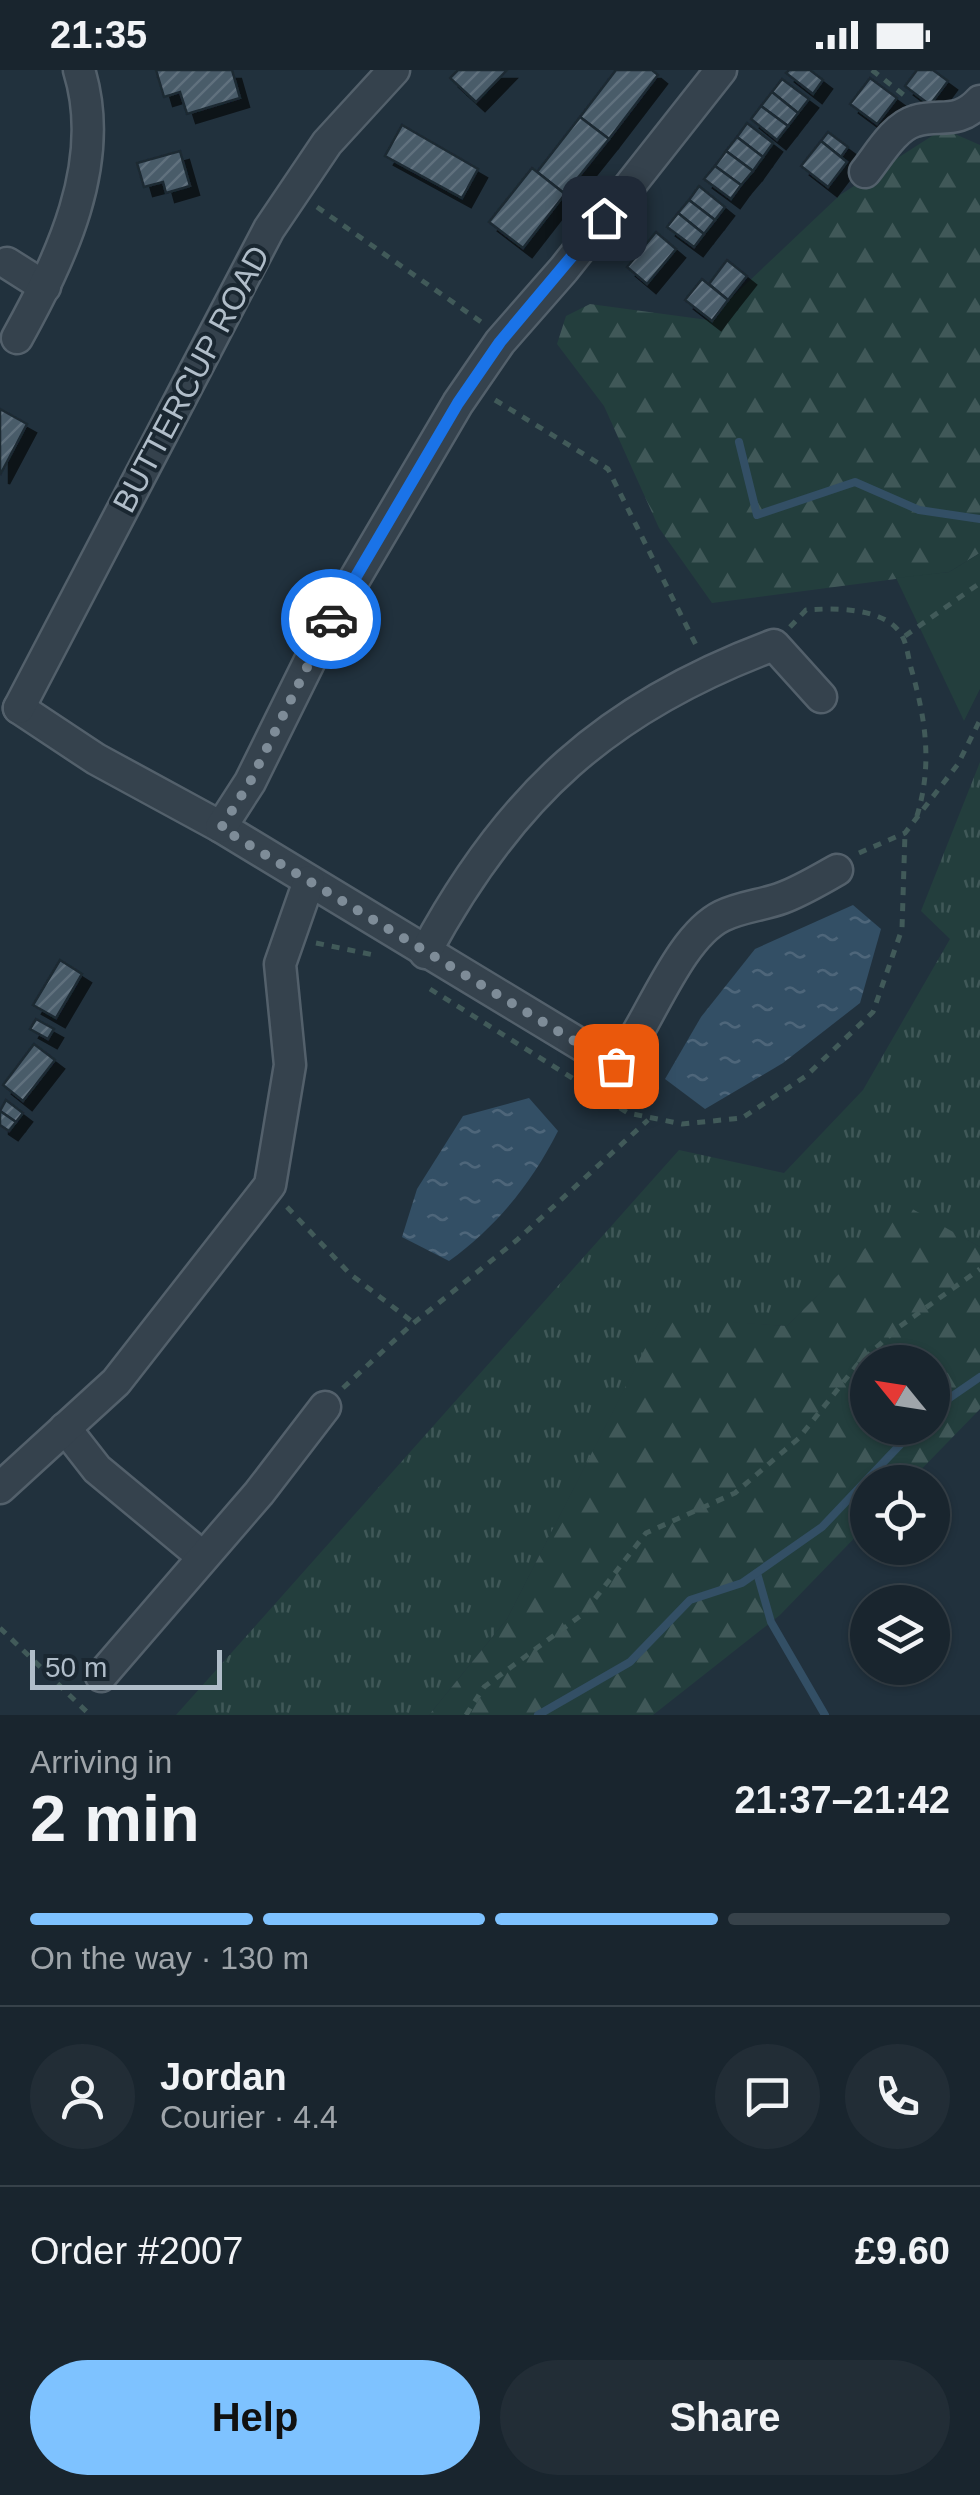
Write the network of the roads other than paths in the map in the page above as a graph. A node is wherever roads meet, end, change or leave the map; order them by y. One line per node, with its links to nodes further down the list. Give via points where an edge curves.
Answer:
1 (78, 70): 7 (street, via 83,171 73,219)
2 (394, 70): 10 (street, BUTTERCUP ROAD, via 327,143 294,191)
3 (721, 70): 11 (street, via 471,385 381,530)
4 (980, 101): 5 (street, via 945,121 915,121 901,129)
5 (865, 172)
6 (7, 263): 7 (street)
7 (46, 287): 8 (street)
8 (17, 338)
9 (821, 697): 14 (street, via 774,645 708,670 561,767 461,885)
10 (10, 710): 11 (street)
11 (221, 828): 13 (street)
12 (837, 870): 14 (street, via 708,926 665,980 636,1041 616,1066)
13 (308, 881): 14 (street); 16 (street, via 280,964 290,1065 270,1185 128,1367)
14 (425, 952)
15 (325, 1407): 18 (street)
16 (65, 1428): 17 (street); 18 (street, via 97,1469)
17 (0, 1488)
18 (203, 1558): 19 (street)
19 (100, 1676)

